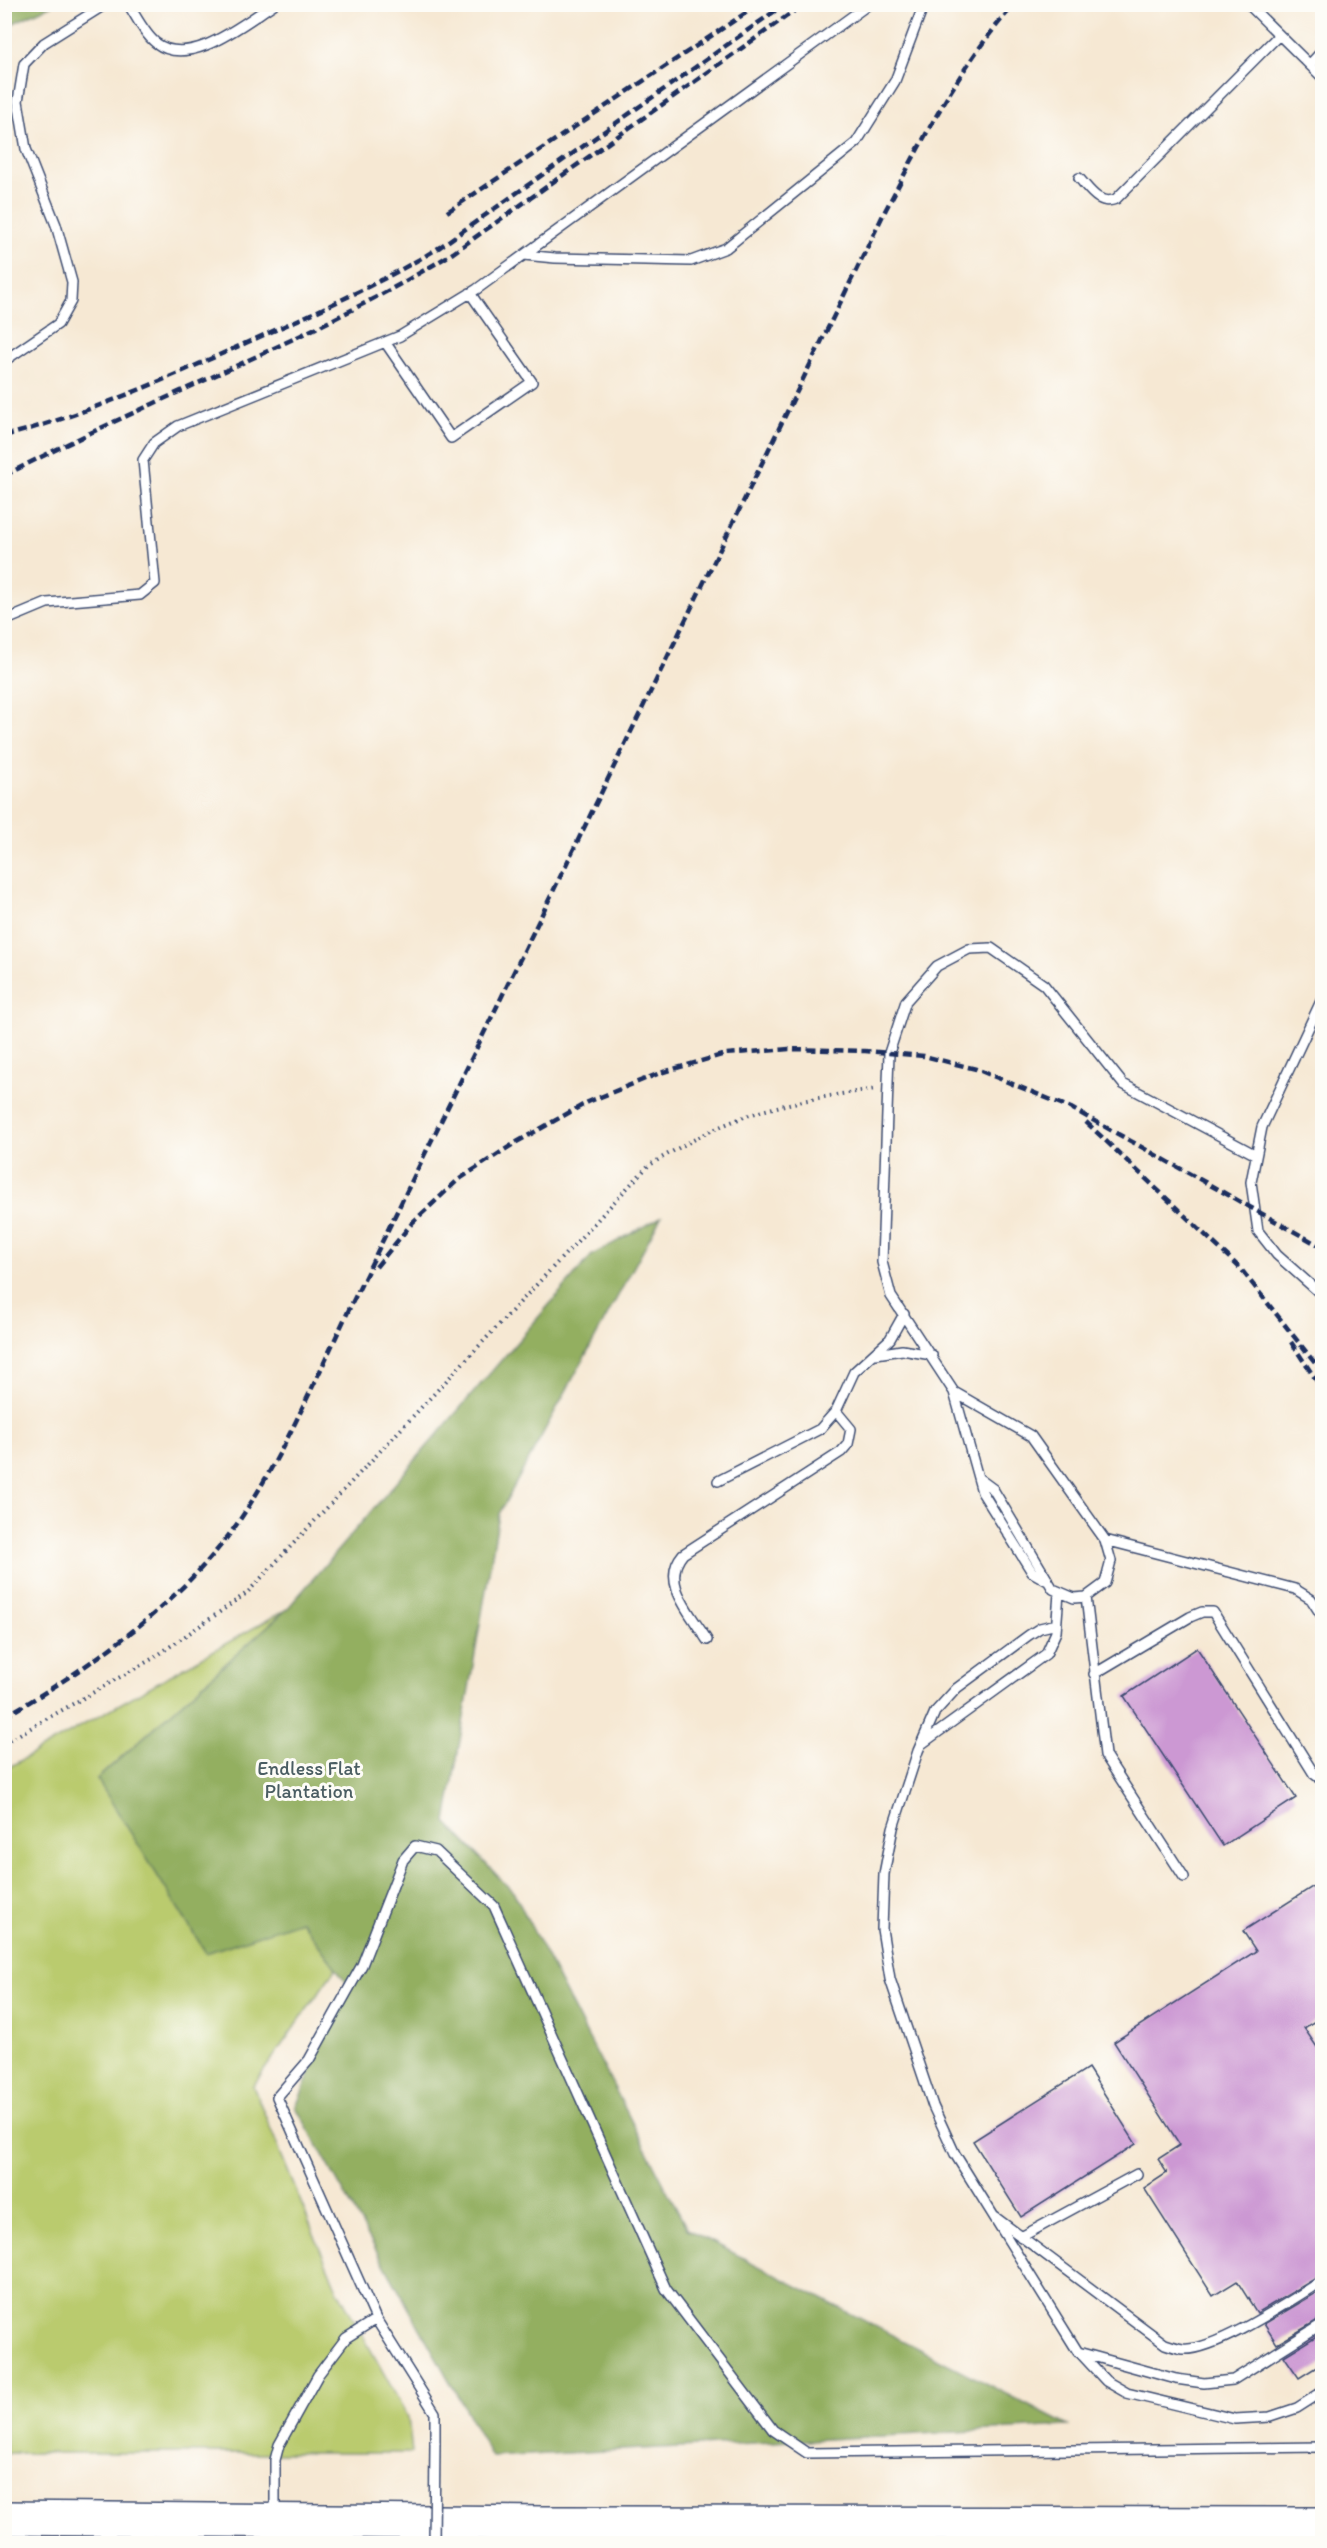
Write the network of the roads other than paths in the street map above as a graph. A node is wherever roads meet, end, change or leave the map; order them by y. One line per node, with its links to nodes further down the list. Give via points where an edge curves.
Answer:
1 (106, 4): 15 (lane, via 44,43 24,64 18,100 26,148 56,225 72,282 70,301 58,324)
2 (128, 4): 3 (lane, via 155,43 180,53 209,44)
3 (274, 4)
4 (869, 4): 12 (lane)
5 (924, 4): 12 (lane, via 895,81 856,143 726,248 691,261)
6 (1248, 4): 7 (lane)
7 (1280, 35): 9 (lane); 11 (lane, via 1116,199 1101,201)
8 (1323, 51): 9 (lane)
9 (1310, 64): 10 (lane)
10 (1323, 77)
11 (1079, 178)
12 (524, 255): 13 (lane)
13 (470, 293): 14 (lane, via 430,320); 14 (lane, via 532,382 451,438)
14 (386, 342): 16 (lane, via 178,426 154,443 143,460 155,583 140,595 47,603)
15 (4, 362)
16 (4, 621)
17 (1323, 999): 18 (lane, via 1262,1127)
18 (1256, 1155): 19 (lane, via 1251,1182 1258,1231 1277,1255); 20 (lane, via 1124,1084 1044,985 991,948 969,949 937,966 906,1001 889,1053 882,1262 891,1296)
19 (1323, 1295)
20 (904, 1314): 21 (lane); 22 (lane)
21 (876, 1354): 22 (lane, via 902,1350); 24 (lane, via 854,1372)
22 (932, 1355): 23 (lane)
23 (954, 1392): 26 (lane, via 1031,1436); 27 (lane, via 982,1492 1032,1572)
24 (836, 1411): 25 (lane, via 820,1430); 33 (lane, via 851,1428 842,1452 678,1559 675,1586)
25 (718, 1481)
26 (1105, 1540): 28 (lane, via 1110,1573 1105,1583); 29 (lane, via 1294,1589)
27 (1059, 1593): 28 (lane); 32 (lane)
28 (1086, 1597): 34 (lane)
29 (1311, 1599): 30 (lane); 31 (lane)
30 (1323, 1600)
31 (1323, 1616)
32 (1057, 1624): 35 (lane, via 1053,1642 1041,1659); 35 (lane, via 1040,1628 957,1688 935,1712)
33 (707, 1640)
34 (1094, 1674): 36 (lane, via 1190,1617 1213,1612 1314,1774); 37 (lane, via 1105,1755)
35 (921, 1744): 39 (lane, via 893,1828 884,1874 882,1929 890,1979 933,2106 955,2154)
36 (1323, 1780)
37 (1184, 1877)
38 (1137, 2174): 40 (lane)
39 (991, 2213): 40 (lane); 44 (lane)
40 (1021, 2237): 41 (lane, via 1165,2344 1185,2349 1212,2342 1261,2318)
41 (1323, 2280)
42 (376, 2319): 46 (lane, via 277,2097 309,2060 362,1965 404,1860 415,1846 436,1851 494,1906 666,2289 773,2430 807,2454); 48 (lane, via 346,2338 318,2375 279,2445 275,2460); 50 (lane, bridge, via 435,2413)
43 (1323, 2324): 44 (lane, via 1233,2380 1204,2383 1176,2379)
44 (1078, 2352): 45 (lane, via 1106,2380 1127,2392 1235,2419 1270,2417 1297,2408)
45 (1323, 2391)
46 (1323, 2447)
47 (4, 2518): 48 (highway)
48 (275, 2521): 49 (highway)
49 (1323, 2524)
50 (435, 2544)

